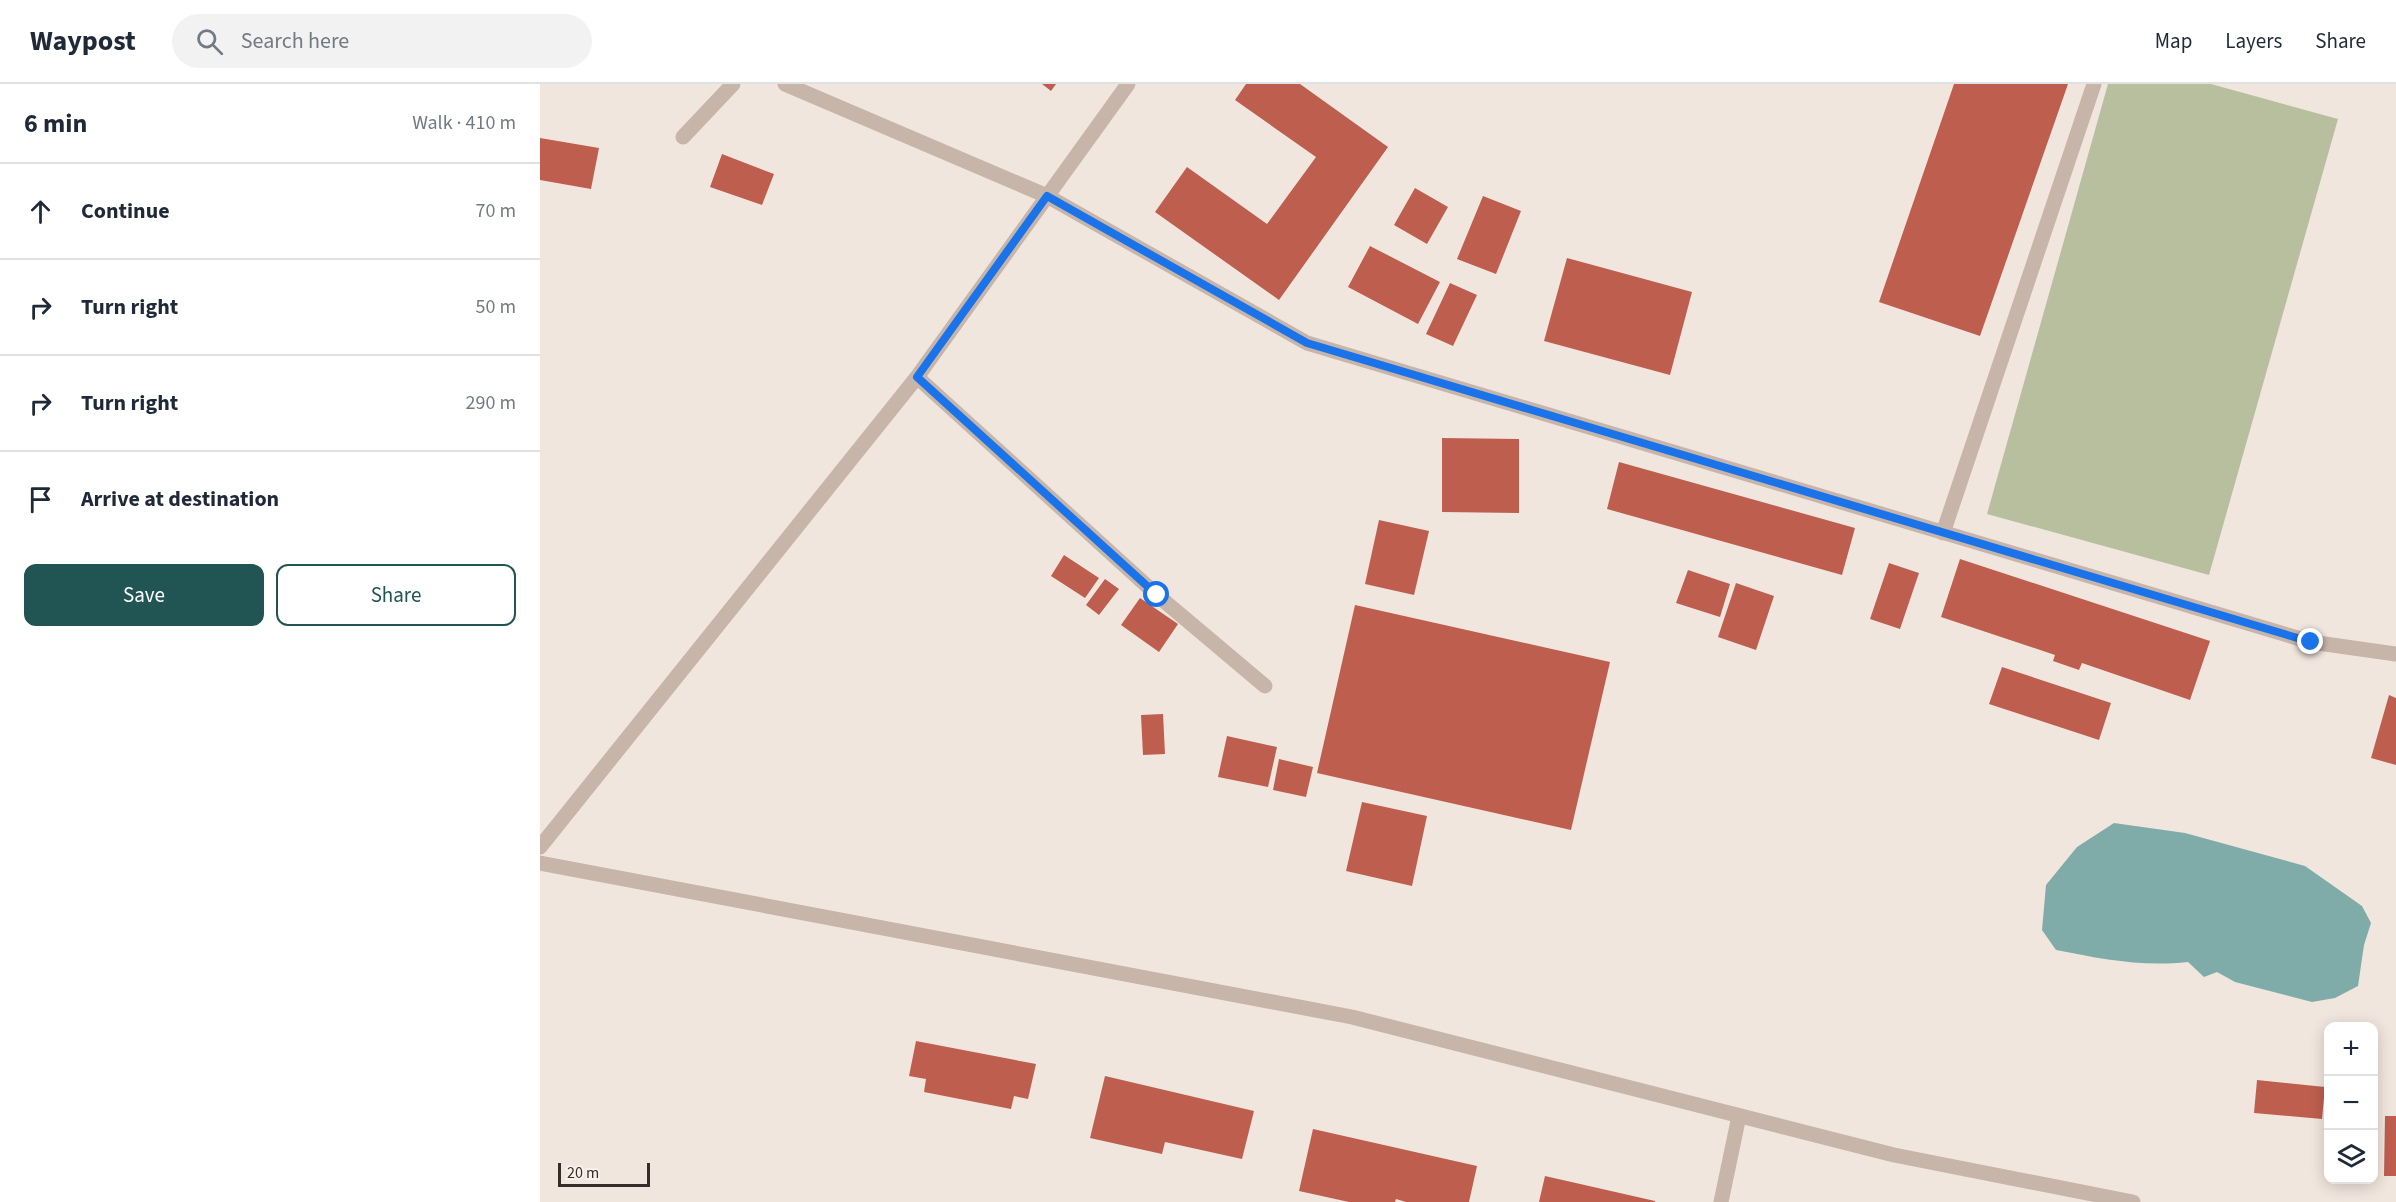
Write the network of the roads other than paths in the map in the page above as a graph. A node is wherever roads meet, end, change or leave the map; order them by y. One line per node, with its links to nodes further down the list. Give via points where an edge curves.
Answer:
1 (733, 84): 5 (street)
2 (785, 84): 6 (street)
3 (1128, 84): 6 (street)
4 (2094, 84): 8 (street)
5 (683, 136)
6 (1047, 196): 7 (street); 8 (street, via 1307,343)
7 (917, 377): 10 (street, via 1157,595); 11 (street)
8 (1943, 533): 9 (street, via 2311,642)
9 (2396, 654)
10 (1264, 686)
11 (540, 847)
12 (540, 863): 13 (street, via 1352,1017)
13 (1739, 1116): 14 (street); 15 (street, via 1894,1155)
14 (1721, 1202)
15 (2133, 1202)

